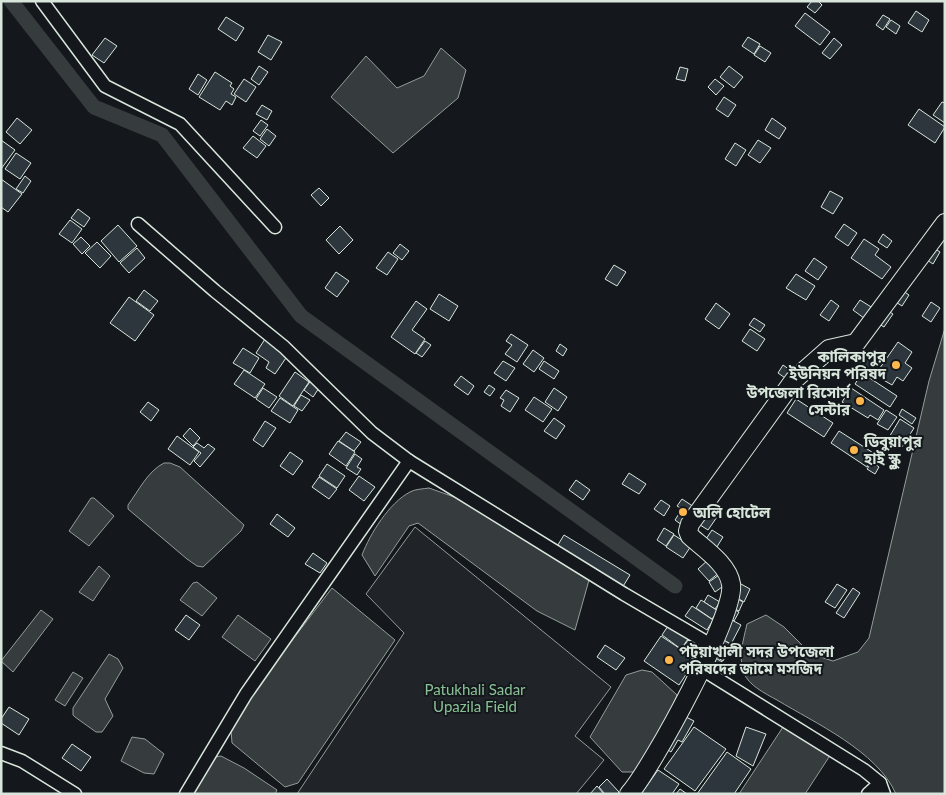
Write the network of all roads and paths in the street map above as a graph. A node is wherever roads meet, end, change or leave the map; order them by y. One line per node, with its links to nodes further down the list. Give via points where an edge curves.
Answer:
1 (42, 1): 4 (street, via 106,86 180,124)
2 (945, 223): 6 (street, via 856,343 830,349 794,380 690,524 690,536 726,570 732,586 730,600)
3 (138, 224): 5 (street, via 284,347 372,432)
4 (275, 227)
5 (409, 461): 6 (street); 11 (street, via 252,686)
6 (711, 645): 7 (street)
7 (700, 668): 9 (street, via 864,770); 12 (street, via 661,746)
8 (1, 753): 10 (street, via 22,761)
9 (882, 789): 13 (street)
10 (75, 794)
11 (186, 794)
12 (629, 794)
13 (868, 794)

